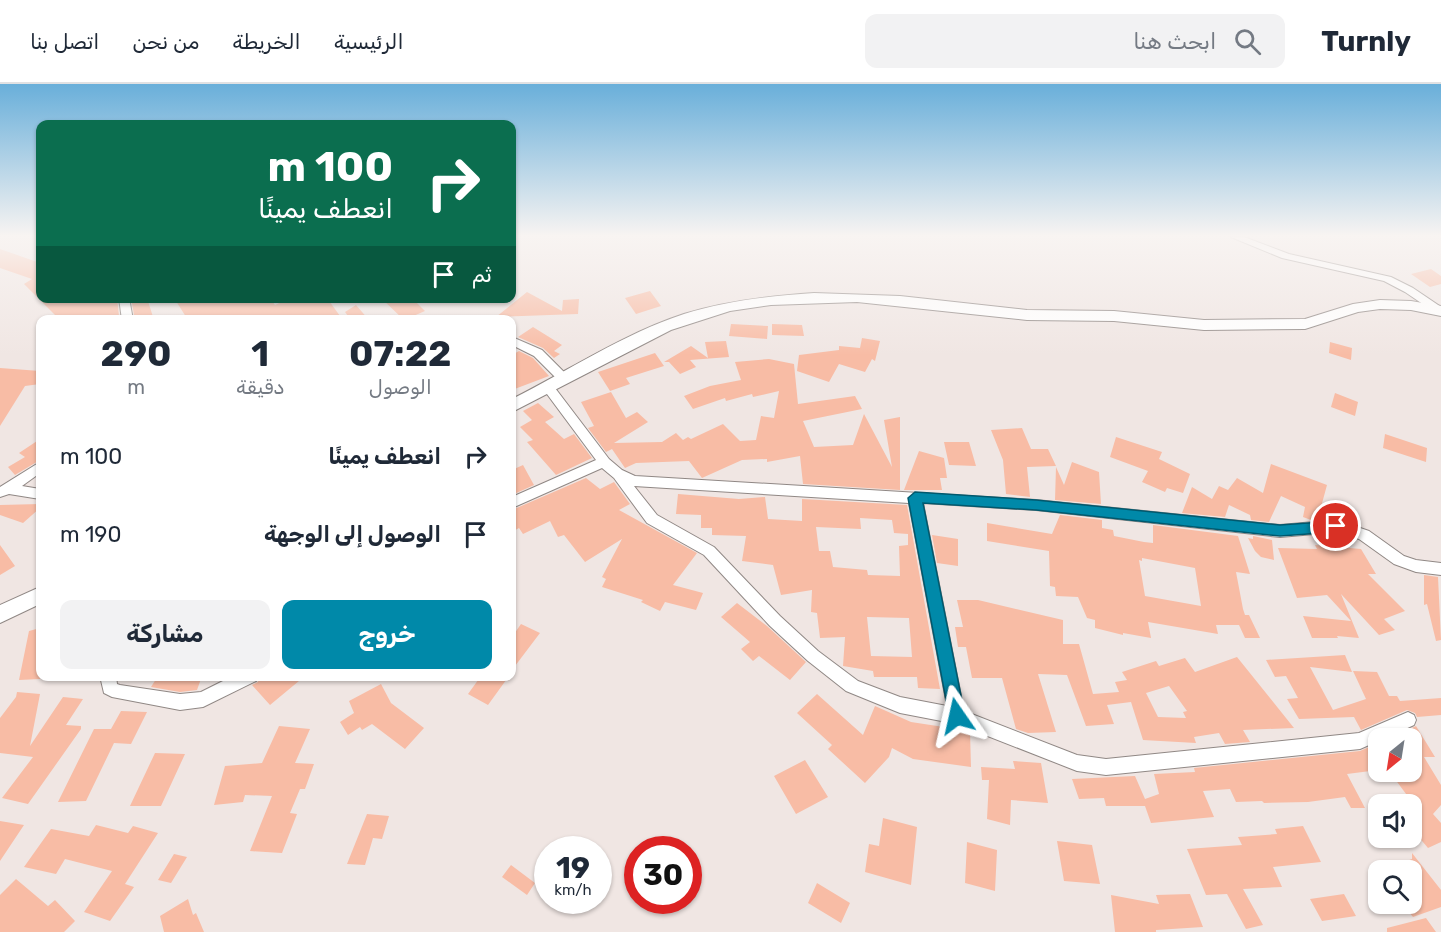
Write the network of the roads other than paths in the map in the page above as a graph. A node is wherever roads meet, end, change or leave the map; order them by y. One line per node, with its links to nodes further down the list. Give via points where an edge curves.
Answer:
1 (1377, 277): 2 (street, via 1409,290)
2 (1440, 311): 4 (street, via 1387,303 1359,307 1306,324 1191,325 1112,316 1029,315 904,301 789,299 689,318)
3 (516, 343): 4 (street, via 538,353)
4 (564, 379): 5 (street)
5 (549, 387): 6 (street); 7 (street)
6 (516, 403)
7 (604, 462): 9 (street); 13 (street)
8 (36, 470): 10 (street)
9 (617, 474): 12 (street, via 634,481); 19 (street, via 652,519 709,551 775,621 852,686 900,705)
10 (4, 490): 11 (street)
11 (36, 494)
12 (915, 498): 14 (street, via 1036,505 1280,531 1336,526 1364,536 1399,560); 19 (street)
13 (516, 501)
14 (1441, 569)
15 (36, 597): 16 (street)
16 (0, 614)
17 (109, 681): 18 (street, via 110,688 118,692 180,702 203,699)
18 (240, 681)
19 (957, 716): 20 (street, via 1077,763 1106,767 1360,741)
20 (1408, 720)

